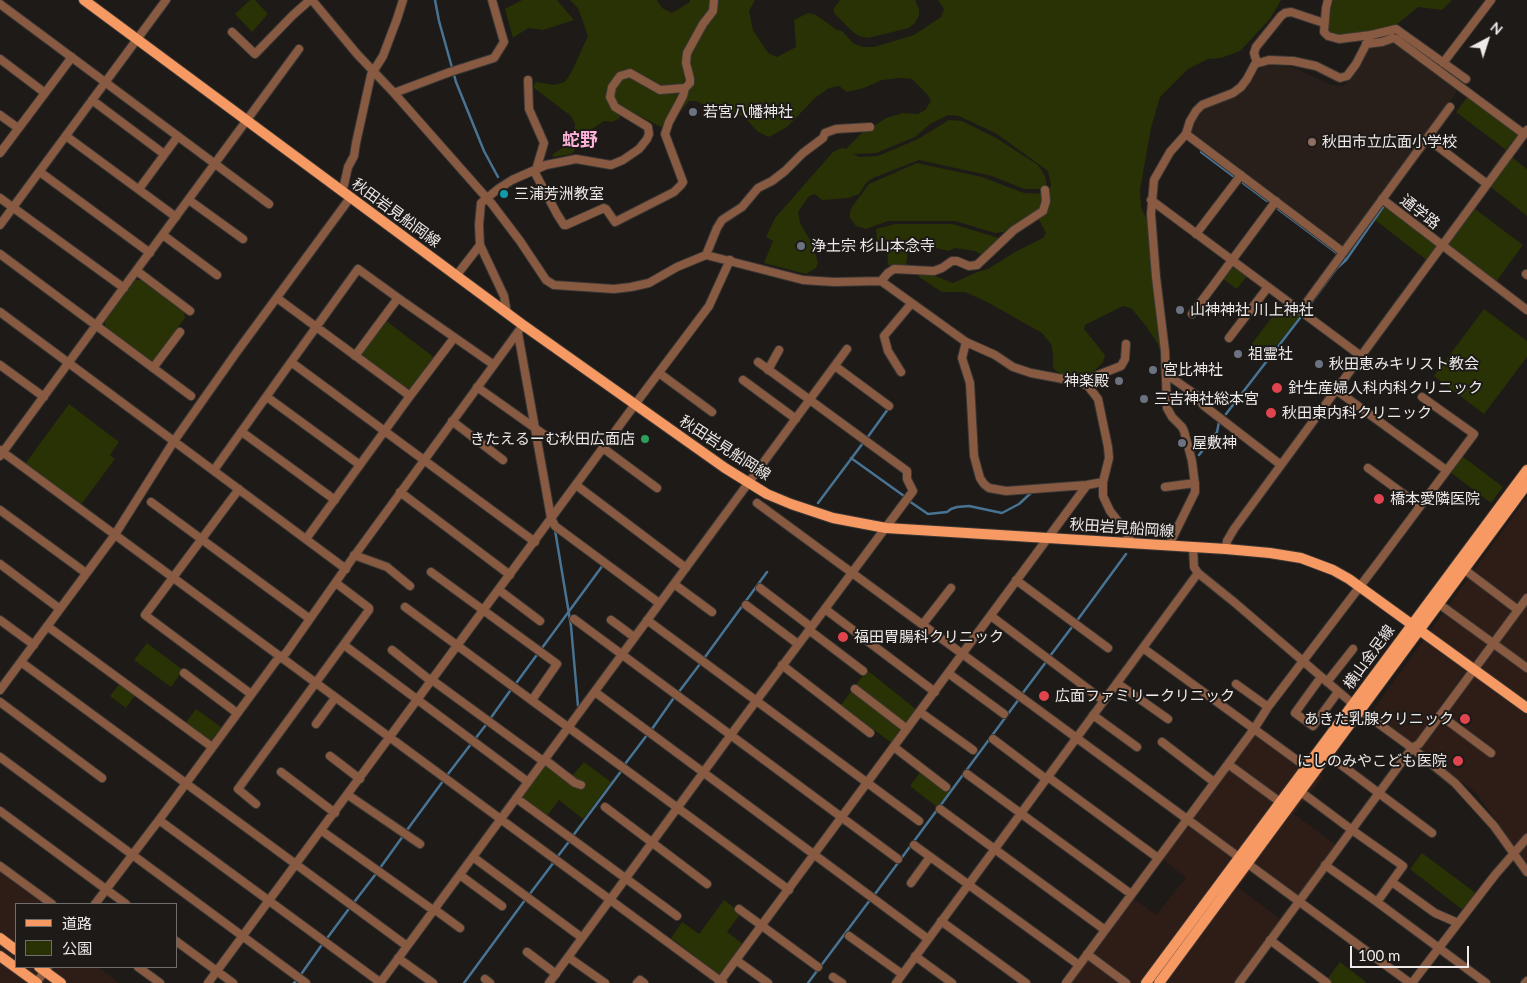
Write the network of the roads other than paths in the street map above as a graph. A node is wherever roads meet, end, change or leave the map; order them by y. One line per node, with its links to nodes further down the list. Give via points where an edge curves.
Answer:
1 (84, 0): 13 (main road, 秋田岩見船岡線)
2 (166, 0): 13 (street)
3 (311, 0): 11 (street, via 255,54); 20 (street)
4 (403, 0): 20 (street, via 383,56)
5 (492, 0): 26 (street, via 503,37 503,45 492,59)
6 (714, 0): 24 (street, via 713,11 687,53 690,83)
7 (1328, 0): 10 (street)
8 (1491, 0): 19 (street)
9 (0, 4): 16 (street)
10 (1324, 23): 12 (street, via 1324,32 1339,39); 18 (street, via 1285,13 1256,47)
11 (232, 32)
12 (1371, 35): 14 (street); 19 (street, via 1396,30)
13 (137, 39): 23 (street); 30 (main road, 秋田岩見船岡線)
14 (1366, 44): 18 (street, via 1347,76 1340,78 1303,62 1282,59); 33 (street, via 1396,39)
15 (299, 49): 30 (street)
16 (72, 57): 23 (street); 25 (street)
17 (0, 59): 25 (street)
18 (1257, 63): 34 (street, via 1233,93 1202,105 1190,120)
19 (1444, 63): 21 (street)
20 (374, 70): 26 (street); 47 (street, via 354,156)
21 (1466, 79)
22 (528, 80): 41 (street, via 529,109 544,143)
23 (106, 83): 27 (street); 36 (street)
24 (685, 88): 41 (street, via 660,90 633,74 623,74 612,87 610,98 620,110 648,127 649,134 644,144 611,165 576,159); 41 (street, via 665,134 683,182 674,192 615,222 604,208 566,225)
25 (44, 93): 32 (street)
26 (394, 93): 50 (street)
27 (92, 100): 35 (street); 39 (street)
28 (1450, 108): 37 (street)
29 (0, 114): 32 (street)
30 (246, 122): 40 (street); 47 (main road, 秋田岩見船岡線)
31 (870, 127): 67 (street, via 836,129 825,133 772,181 755,191 742,207 722,220)
32 (18, 128): 38 (street)
33 (1525, 132): 44 (street)
34 (1186, 134): 43 (street); 53 (street, via 1163,163 1154,180)
35 (66, 136): 42 (street); 45 (street)
36 (178, 136): 39 (street); 40 (street)
37 (1428, 139): 44 (street); 51 (street)
38 (0, 153)
39 (164, 154): 45 (street)
40 (215, 164): 52 (street); 55 (street)
41 (535, 170): 50 (street, via 512,180)
42 (40, 172): 56 (street); 64 (street)
43 (1242, 175): 54 (street); 59 (street)
44 (1487, 184): 62 (street)
45 (139, 189): 57 (street)
46 (1045, 190): 73 (street, via 1043,211 1014,230 977,265 952,261 934,271 894,269)
47 (341, 191): 49 (main road, 秋田岩見船岡線)
48 (0, 198): 56 (street)
49 (350, 198): 72 (main road, 秋田岩見船岡線); 76 (street)
50 (485, 198): 63 (street, via 479,206); 67 (street, via 546,280 554,285 631,288)
51 (1382, 199): 62 (street, 通学路); 66 (street)
52 (189, 200): 57 (street); 61 (street)
53 (1151, 200): 59 (street); 107 (street)
54 (1276, 201): 66 (street); 69 (street)
55 (269, 204)
56 (13, 208): 58 (street); 75 (street)
57 (176, 217): 60 (street)
58 (0, 225)
59 (1196, 234): 69 (street)
60 (163, 235): 64 (street); 71 (street)
61 (243, 239)
62 (1443, 244): 80 (street, 通学路); 96 (street)
63 (480, 245): 72 (street); 83 (street, via 504,296)
64 (150, 253): 70 (street)
65 (0, 254): 85 (street)
66 (1341, 254): 79 (street)
67 (706, 255): 68 (street)
68 (730, 260): 73 (street, via 804,280); 106 (street, via 710,306)
69 (1232, 260): 74 (street); 84 (street)
70 (136, 271): 75 (street); 81 (street)
71 (217, 275)
72 (456, 276): 83 (main road, 秋田岩見船岡線)
73 (881, 281): 78 (street)
74 (1268, 286): 79 (street); 90 (street)
75 (124, 288): 85 (street)
76 (276, 298): 86 (street); 127 (street)
77 (398, 298): 86 (street, via 358,269); 89 (street); 95 (street)
78 (911, 304): 91 (street); 105 (street, via 884,336 888,351)
79 (1301, 310): 96 (street)
80 (1527, 310)
81 (190, 311)
82 (0, 312): 99 (street)
83 (507, 313): 87 (main road, 秋田岩見船岡線)
84 (1192, 314)
85 (97, 325): 99 (street); 103 (street)
86 (316, 327): 95 (street); 97 (street)
87 (520, 329): 101 (street); 118 (main road, 秋田岩見船岡線); 123 (street)
88 (180, 332): 103 (street)
89 (454, 338): 101 (street); 113 (street)
90 (1229, 338)
91 (966, 342): 109 (street, via 1013,367); 143 (street, via 962,358 970,383 974,456 984,484 989,488 1006,490)
92 (1126, 344): 109 (street, via 1121,366 1098,375)
93 (847, 348): 102 (street)
94 (779, 350): 104 (street)
95 (355, 356): 113 (street)
96 (1361, 356): 111 (street)
97 (291, 362): 115 (street); 124 (street)
98 (758, 362): 104 (street)
99 (69, 363): 114 (street); 127 (street)
100 (0, 365): 114 (street)
101 (494, 365): 110 (street)
102 (835, 366): 117 (street); 119 (street)
103 (153, 368): 112 (street)
104 (768, 370): 117 (street)
105 (901, 372)
106 (658, 373): 118 (street); 120 (street)
107 (1166, 374): 133 (street); 140 (street, via 1167,408 1184,432)
108 (742, 380): 121 (street)
109 (1088, 386): 138 (street, via 1098,400 1108,447 1109,458)
110 (477, 387): 122 (street); 123 (street)
111 (1336, 390): 133 (street); 136 (street)
112 (191, 396)
113 (410, 396): 124 (street)
114 (44, 397): 129 (street)
115 (267, 397): 125 (street); 132 (street)
116 (1422, 397): 136 (street, via 1474,434)
117 (810, 400): 121 (street); 154 (street, via 907,471 913,491)
118 (635, 405): 128 (street); 139 (main road, 秋田岩見船岡線)
119 (889, 406)
120 (712, 412)
121 (796, 419): 139 (street)
122 (452, 421): 130 (street); 131 (street)
123 (536, 430): 126 (street); 153 (street)
124 (385, 431): 130 (street); 132 (street)
125 (242, 432): 135 (street); 148 (street)
126 (549, 438)
127 (174, 441): 135 (street); 155 (street)
128 (603, 448): 142 (street); 145 (street)
129 (1, 453): 155 (street)
130 (425, 460): 147 (street); 159 (street)
131 (504, 460)
132 (360, 465): 148 (street)
133 (1281, 465): 163 (street, via 1234,529)
134 (1368, 468): 151 (street)
135 (214, 470): 146 (street)
136 (1446, 470): 151 (street)
137 (1527, 470): 166 (main road, 横山金足線)
138 (1103, 482): 143 (street); 160 (street, via 1106,503)
139 (748, 483): 154 (main road, 秋田岩見船岡線, via 805,510); 167 (street)
140 (1195, 483): 144 (street); 161 (street, via 1195,492)
141 (1527, 484): 166 (main road, 横山金足線)
142 (576, 485): 153 (street); 167 (street)
143 (1087, 485): 156 (street)
144 (1166, 487)
145 (657, 488)
146 (239, 489): 157 (street); 158 (street)
147 (400, 492): 164 (street); 173 (street)
148 (334, 500): 158 (street)
149 (151, 502): 157 (street)
150 (757, 503): 170 (street)
151 (1420, 506): 179 (street)
152 (0, 510): 172 (street)
153 (552, 518): 159 (street); 185 (street, via 554,526)
154 (886, 528): 156 (main road, 秋田岩見船岡線); 170 (street)
155 (114, 536): 172 (street); 174 (street)
156 (1048, 538): 160 (main road, 秋田岩見船岡線); 175 (street)
157 (202, 539): 174 (street); 194 (street)
158 (306, 539): 168 (street)
159 (535, 542): 173 (street)
160 (1132, 544): 161 (main road, 秋田岩見船岡線)
161 (1169, 546): 162 (main road, 秋田岩見船岡線)
162 (1193, 547): 163 (main road, 秋田岩見船岡線); 171 (street, via 1194,567)
163 (1226, 549): 179 (main road, 秋田岩見船岡線, via 1300,558 1333,570)
164 (354, 555): 168 (street); 178 (street, via 387,567)
165 (0, 564): 188 (street)
166 (1460, 566): 184 (main road, 横山金足線); 191 (street)
167 (686, 568): 177 (street)
168 (346, 569): 176 (street)
169 (431, 572): 190 (street)
170 (852, 573): 189 (street); 200 (street)
171 (1198, 573): 211 (street); 218 (street)
172 (86, 574): 188 (street)
173 (510, 575): 182 (street)
174 (172, 578): 216 (street); 235 (street, via 145,615)
175 (1016, 580): 193 (street); 210 (street)
176 (336, 583): 194 (street); 208 (street, via 370,610)
177 (674, 584): 185 (street); 192 (street)
178 (410, 586)
179 (1360, 587): 202 (main road, 秋田岩見船岡線); 218 (street)
180 (760, 588): 203 (street)
181 (951, 588): 200 (street)
182 (499, 590): 190 (street); 199 (street)
183 (1527, 598): 191 (street)
184 (1435, 601): 202 (main road, 横山金足線); 205 (street)
185 (659, 603): 198 (street)
186 (746, 606): 206 (street)
187 (405, 607): 209 (street)
188 (60, 609): 201 (street)
189 (825, 609): 203 (street); 233 (street)
190 (484, 610): 209 (street); 238 (street, via 557,664)
191 (1518, 610): 205 (street)
192 (712, 612)
193 (991, 616): 214 (street); 240 (street)
194 (310, 619): 216 (street)
195 (574, 619): 215 (street)
196 (0, 620): 207 (street)
197 (611, 620): 204 (street)
198 (647, 620): 204 (street); 239 (street)
199 (540, 621)
200 (923, 624): 214 (street)
201 (47, 626): 207 (street); 261 (street)
202 (1415, 628): 221 (main road, 秋田岩見船岡線); 243 (main road, 横山金足線)
203 (810, 629): 206 (street); 222 (street)
204 (634, 638): 215 (street)
205 (1493, 643): 220 (street); 221 (street)
206 (798, 644): 219 (street)
207 (34, 645): 217 (street)
208 (344, 645): 228 (street); 237 (street)
209 (458, 646): 225 (street); 238 (street)
210 (1108, 648)
211 (1143, 648): 227 (street); 254 (street)
212 (1353, 648): 226 (street)
213 (392, 650): 225 (street)
214 (963, 654): 224 (street); 258 (street)
215 (621, 655): 232 (street); 256 (street)
216 (280, 657): 228 (street); 235 (street)
217 (20, 662): 231 (street); 281 (street)
218 (1302, 662): 226 (street); 242 (street)
219 (782, 665): 239 (street); 255 (street)
220 (1527, 668)
221 (1473, 670): 244 (main road, 秋田岩見船岡線); 248 (street)
222 (863, 671)
223 (184, 673): 246 (street)
224 (948, 673): 233 (street); 247 (street)
225 (432, 680): 237 (street); 270 (street)
226 (1324, 680): 234 (street); 234 (street, via 1295,713 1313,726)
227 (1117, 683): 240 (street); 250 (street)
228 (315, 684): 236 (street); 290 (street, via 238,789)
229 (1236, 684): 242 (street)
230 (855, 689): 253 (street)
231 (0, 690)
232 (595, 692): 252 (street); 274 (street)
233 (935, 692): 245 (street)
234 (1338, 692): 243 (street)
235 (251, 694): 246 (street)
236 (335, 698): 251 (street); 257 (street)
237 (417, 700): 257 (street); 279 (street)
238 (532, 700): 252 (street)
239 (756, 700): 256 (street); 282 (street)
240 (1104, 701): 249 (street)
241 (0, 702): 276 (street)
242 (1268, 707): 254 (street)
243 (1356, 707): 264 (street); 267 (main road, 横山金足線); 272 (main road, 横山金足線)
244 (1527, 708)
245 (920, 712): 253 (street); 265 (street)
246 (237, 713): 261 (street)
247 (1004, 714)
248 (1440, 714): 264 (street, via 1419,744); 266 (street)
249 (1093, 715): 258 (street); 263 (street)
250 (1168, 719)
251 (316, 724)
252 (569, 727): 270 (street); 292 (street)
253 (907, 729): 262 (street)
254 (1254, 729): 271 (street); 272 (street)
255 (870, 733)
256 (730, 736): 274 (street); 298 (street)
257 (389, 738): 278 (street); 297 (street)
258 (1076, 738): 277 (street); 299 (street)
259 (993, 740): 277 (street)
260 (1162, 742): 280 (street)
261 (212, 747): 281 (street)
262 (894, 747): 282 (street); 284 (street)
263 (1137, 747)
264 (1412, 748): 286 (street); 312 (street, via 1455,783 1494,826)
265 (973, 750)
266 (1491, 753)
267 (1328, 755): 272 (main road, 横山金足線); 286 (street)
268 (330, 756): 278 (street)
269 (0, 757): 311 (street)
270 (543, 760): 279 (street); 283 (street)
271 (1228, 764): 280 (street); 289 (street)
272 (1310, 770): 285 (main road, 横山金足線); 289 (main road, 横山金足線)
273 (281, 772): 295 (street)
274 (704, 773): 292 (street); 310 (street)
275 (967, 774): 296 (street)
276 (102, 778)
277 (1047, 778): 296 (street); 316 (street)
278 (360, 779): 287 (street)
279 (528, 782): 288 (street)
280 (1214, 782): 299 (street)
281 (186, 783): 300 (street); 319 (street)
282 (868, 783): 298 (street); 301 (street)
283 (581, 784)
284 (946, 787)
285 (1301, 792): 302 (street); 318 (main road, 横山金足線)
286 (1379, 793): 302 (street); 304 (street)
287 (348, 795): 295 (street); 307 (street)
288 (516, 798): 297 (street); 324 (street)
289 (1280, 802): 315 (main road, 横山金足線)
290 (256, 804)
291 (605, 808): 306 (street)
292 (677, 808): 306 (street); 330 (street)
293 (940, 809): 309 (street)
294 (0, 811): 329 (street)
295 (335, 812): 303 (street)
296 (1020, 814): 309 (street); 331 (street)
297 (501, 818): 313 (street); 332 (street)
298 (842, 818): 310 (street); 317 (street)
299 (1187, 819): 315 (street); 316 (street)
300 (159, 820): 311 (street); 334 (street)
301 (919, 821)
302 (1352, 830): 320 (street); 325 (street, via 1403,866)
303 (322, 831): 319 (street); 341 (street)
304 (1432, 833)
305 (1527, 838): 312 (street)
306 (652, 842): 324 (street); 327 (street)
307 (420, 844)
308 (914, 845): 314 (street)
309 (994, 849): 328 (street); 347 (street)
310 (815, 854): 330 (street); 352 (street)
311 (132, 855): 329 (street); 351 (street)
312 (1514, 855): 322 (street); 344 (street)
313 (473, 857): 323 (street); 349 (street)
314 (930, 857): 326 (street); 328 (street)
315 (1239, 857): 318 (street); 396 (main road, 横山金足線)
316 (1158, 858): 331 (street)
317 (898, 859)
318 (1248, 864): 333 (street); 397 (main road, 横山金足線)
319 (296, 865): 334 (street); 355 (street)
320 (1326, 865): 333 (street); 335 (street)
321 (0, 866): 336 (street)
322 (1527, 872)
323 (460, 875): 339 (street); 341 (street)
324 (626, 878): 332 (street); 342 (street)
325 (1392, 882): 335 (street); 344 (street, via 1434,913)
326 (911, 883)
327 (707, 884)
328 (968, 885): 343 (street); 365 (street)
329 (106, 890): 337 (street); 338 (street)
330 (788, 890): 345 (street)
331 (1131, 894): 347 (street)
332 (610, 900): 349 (street); 376 (street)
333 (1299, 901): 353 (street); 400 (street)
334 (269, 902): 351 (street); 383 (street)
335 (1378, 902): 356 (street)
336 (51, 903)
337 (96, 903)
338 (125, 903)
339 (502, 906)
340 (739, 909): 345 (street)
341 (434, 910): 346 (street); 355 (street)
342 (677, 916)
343 (942, 921): 352 (street); 393 (street)
344 (1458, 923): 356 (street)
345 (761, 926): 364 (street); 370 (street)
346 (460, 928)
347 (1105, 930): 359 (street)
348 (849, 936): 373 (street)
349 (582, 937): 362 (street)
350 (0, 938): 357 (main road)
351 (243, 938): 371 (street); 382 (street)
352 (928, 939): 361 (street)
353 (1270, 940): 375 (street); 399 (street)
354 (178, 942): 371 (street)
355 (406, 946): 363 (street)
356 (1440, 948): 400 (street); 401 (street)
357 (15, 949)
358 (527, 952): 372 (street)
359 (1087, 954): 365 (street); 395 (street)
360 (0, 956): 366 (main road)
361 (915, 956): 373 (street); 392 (street)
362 (568, 957): 372 (street); 386 (street)
363 (398, 958): 383 (street); 384 (street)
364 (736, 960): 376 (street); 389 (street)
365 (1079, 966): 394 (street)
366 (15, 967)
367 (16, 968): 377 (main road)
368 (44, 968): 377 (street); 378 (main road)
369 (139, 968): 379 (street)
370 (818, 968)
371 (217, 971): 380 (street); 381 (street)
372 (556, 974): 385 (street)
373 (902, 974): 391 (street)
374 (833, 976): 390 (street)
375 (1241, 980): 398 (street)
376 (721, 982)
377 (37, 983)
378 (61, 983)
379 (160, 983)
380 (208, 983)
381 (233, 983)
382 (306, 983)
383 (381, 983)
384 (432, 983)
385 (549, 983)
386 (604, 983)
387 (637, 983): 388 (street, via 640,980)
388 (644, 983)
389 (768, 983)
390 (842, 983)
391 (896, 983)
392 (952, 983)
393 (1026, 983)
394 (1066, 983)
395 (1126, 983)
396 (1146, 983)
397 (1159, 983)
398 (1251, 983)
399 (1327, 983)
400 (1411, 983)
401 (1486, 983)

